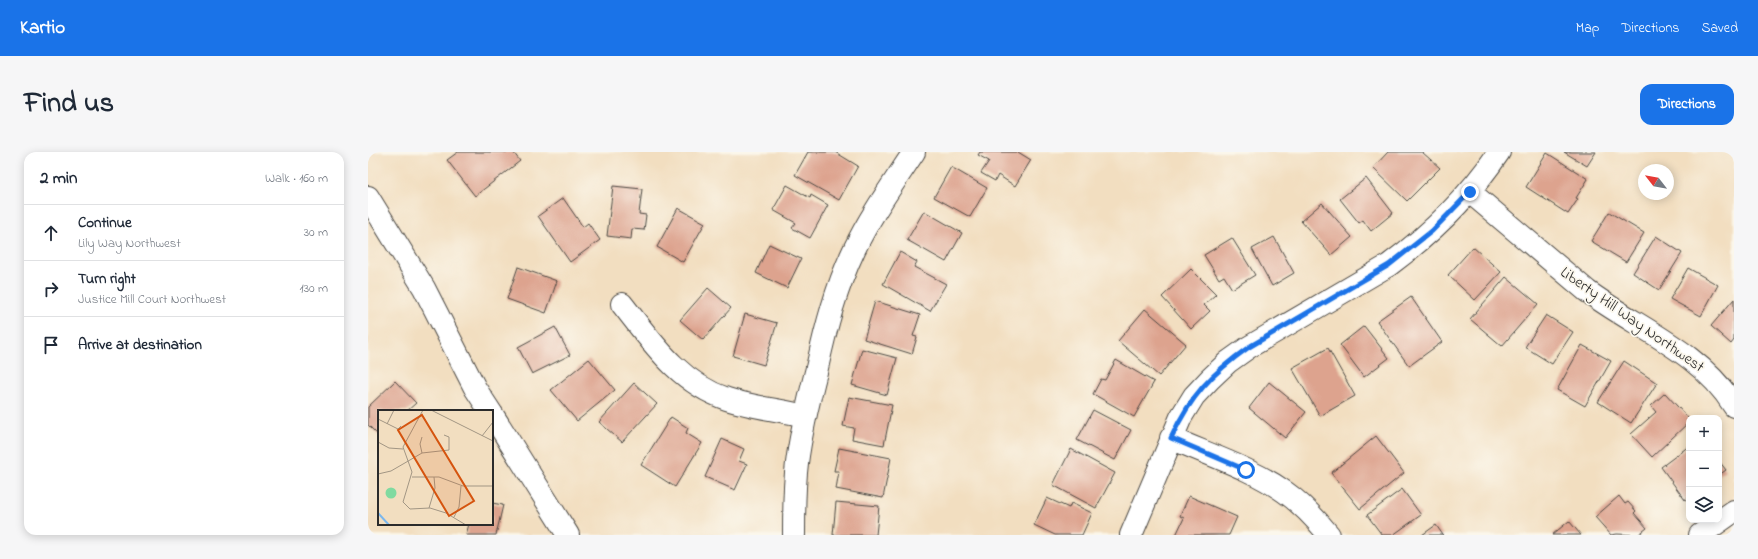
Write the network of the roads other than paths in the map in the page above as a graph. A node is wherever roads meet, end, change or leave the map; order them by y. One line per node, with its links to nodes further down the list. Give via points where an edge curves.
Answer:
1 (914, 152): 9 (street, via 874,214 854,250 839,286 828,320)
2 (1499, 152): 3 (street)
3 (1470, 192): 6 (street, Liberty Hill Way Northwest, via 1588,291 1700,366 1718,383); 10 (street, via 1432,231 1389,265 1249,347 1228,362 1194,396)
4 (368, 197): 7 (street, via 424,288 472,382)
5 (622, 304): 9 (street, via 658,351 691,381 727,399)
6 (1734, 406)
7 (489, 410)
8 (493, 416): 12 (street)
9 (806, 416): 13 (street, via 797,463)
10 (1171, 438): 14 (street); 15 (street, via 1266,480 1286,492 1303,506)
11 (1734, 512): 16 (street)
12 (568, 535)
13 (794, 535)
14 (1131, 535)
15 (1329, 535)
16 (1700, 535)

